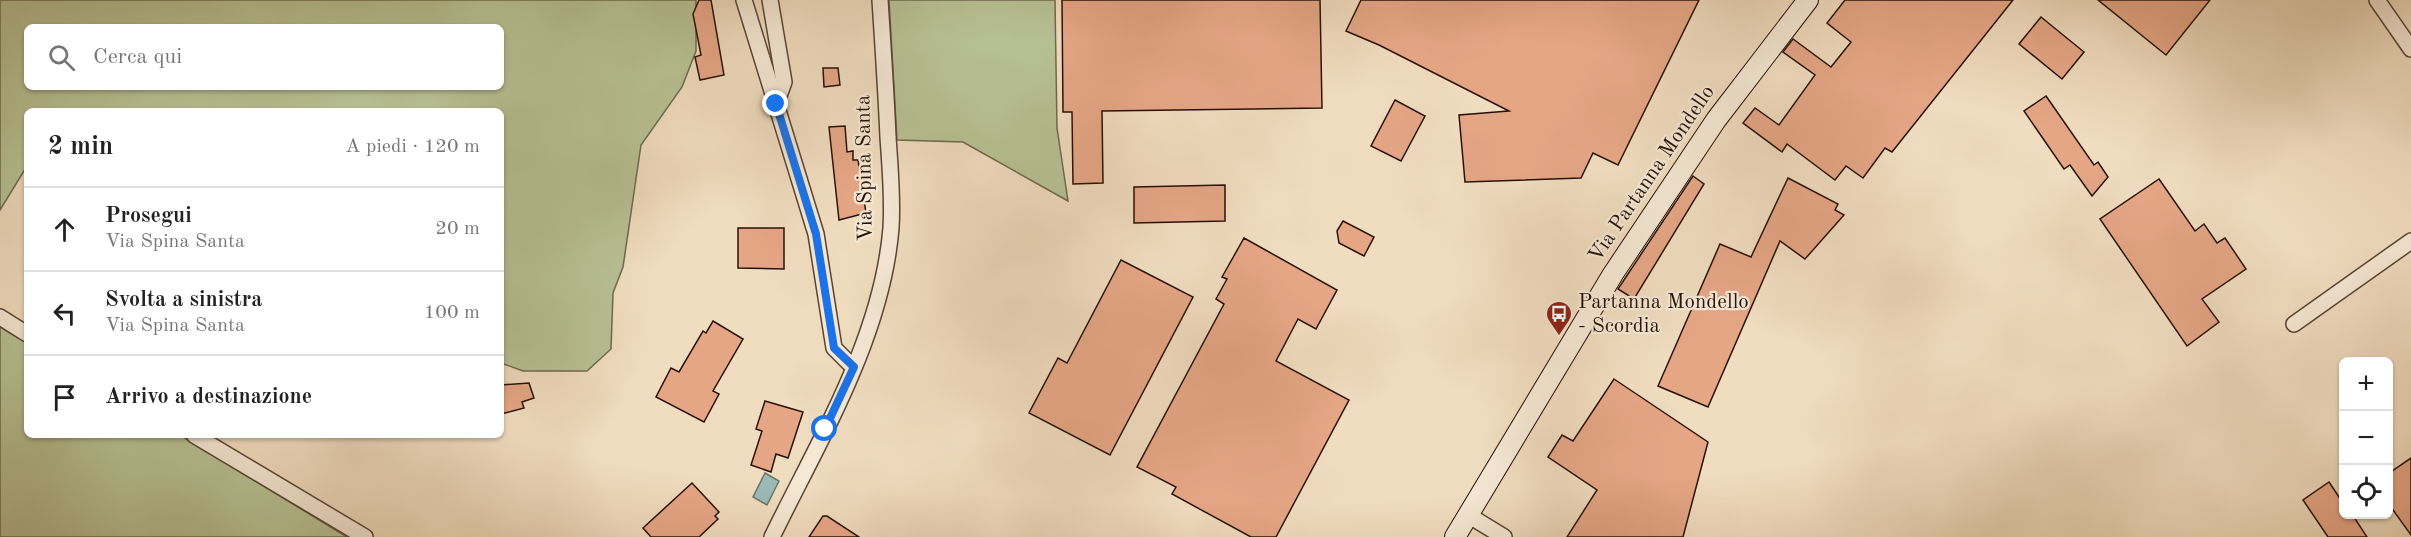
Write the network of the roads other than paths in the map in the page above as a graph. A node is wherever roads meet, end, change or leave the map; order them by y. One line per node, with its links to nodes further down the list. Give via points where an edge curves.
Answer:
1 (744, 0): 7 (street)
2 (770, 0): 7 (street, via 784,82)
3 (880, 0): 12 (street, Via Spina Santa, via 891,227 879,294)
4 (1808, 0): 14 (main road, Via Partanna Mondello, via 1716,120 1620,264)
5 (2377, 0): 6 (street)
6 (2411, 49)
7 (776, 104): 12 (street, via 816,234 834,348)
8 (2411, 241): 10 (street)
9 (0, 317): 11 (street)
10 (2294, 324)
11 (24, 332)
12 (854, 367): 16 (street, Via Spina Santa)
13 (199, 438): 15 (street)
14 (1468, 515): 17 (main road, Via Partanna Mondello); 18 (street)
15 (365, 537)
16 (772, 537)
17 (1455, 537)
18 (1504, 537)

